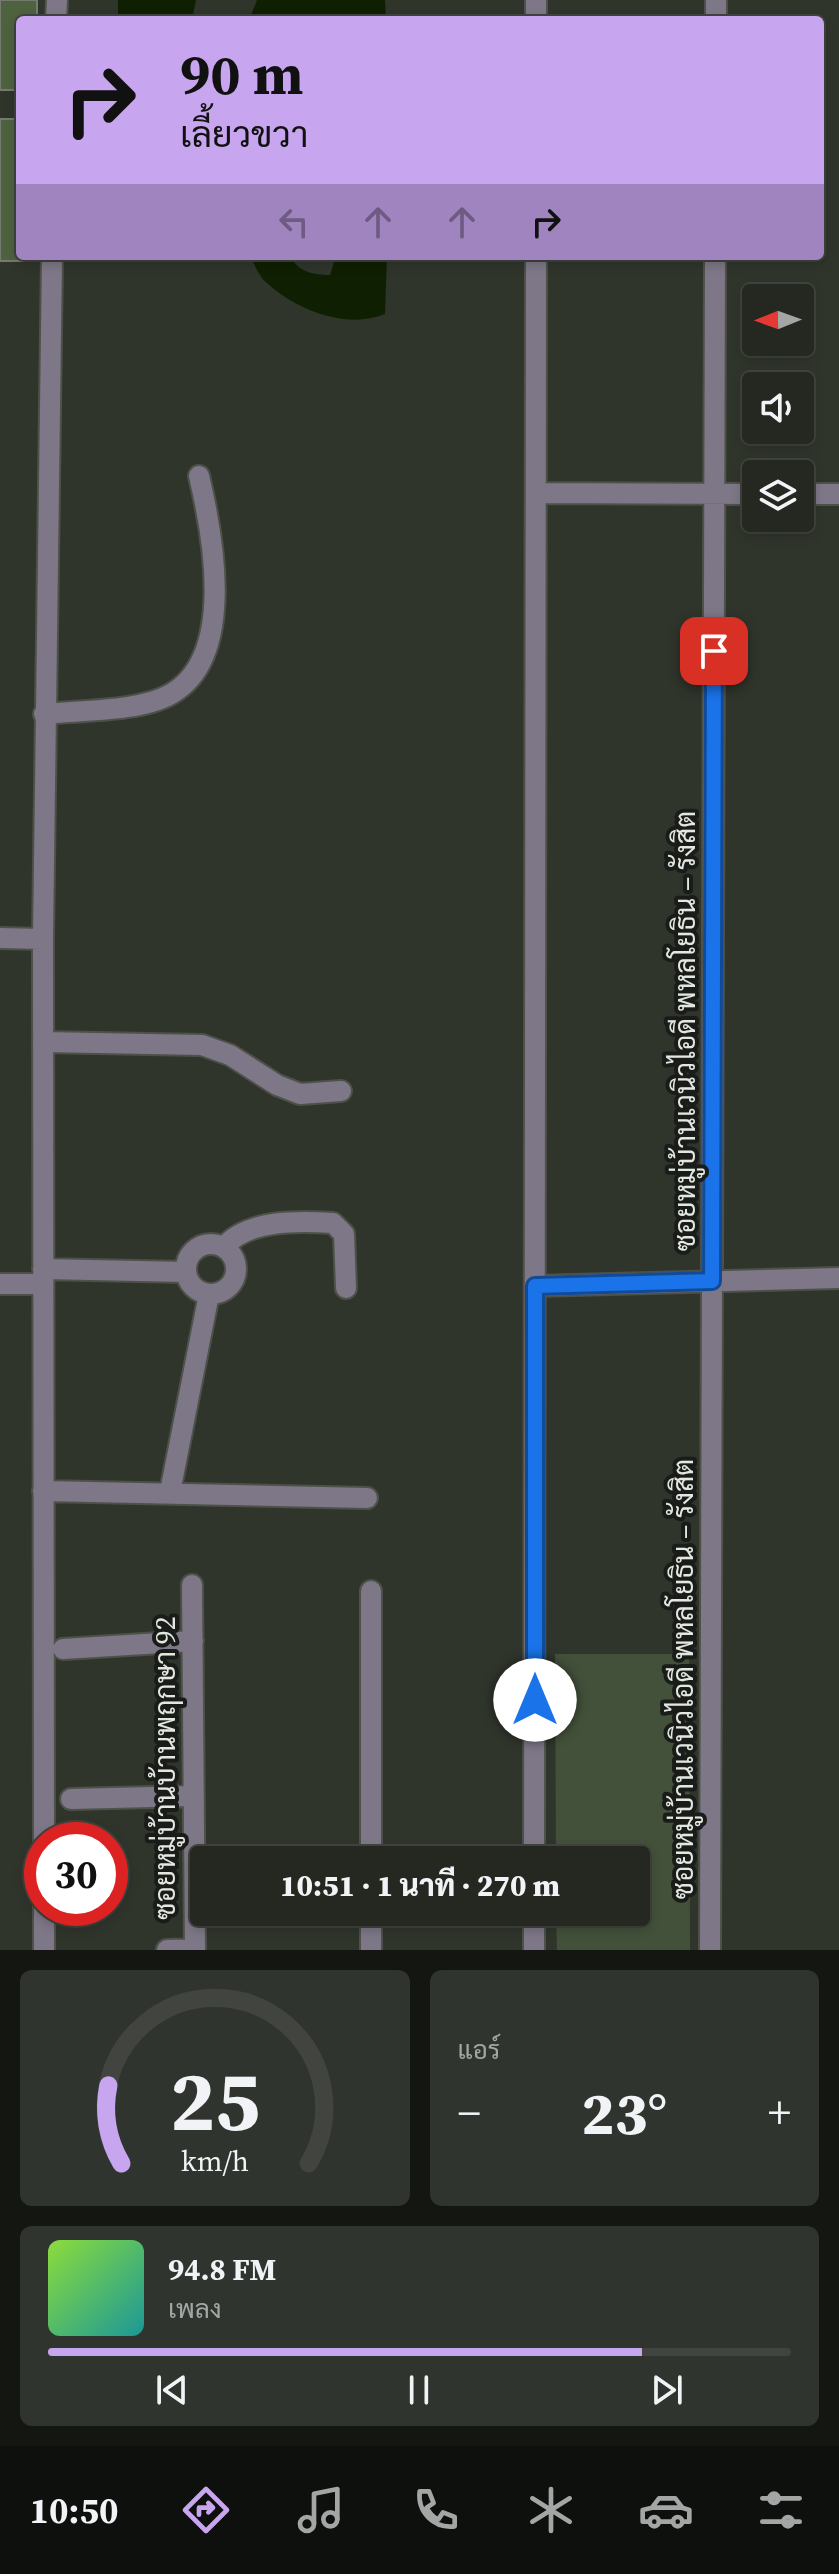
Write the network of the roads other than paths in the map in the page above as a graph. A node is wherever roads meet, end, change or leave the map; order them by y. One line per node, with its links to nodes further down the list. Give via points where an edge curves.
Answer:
1 (52, 260): 10 (street)
2 (536, 260): 5 (street)
3 (715, 260): 6 (street, ซอยหมู่บ้านเวนิวไอดี พหลโยธิน – รังสิต)
4 (199, 476): 10 (street, via 214,548 215,605 192,676 172,694 149,703)
5 (536, 493): 6 (street); 21 (street)
6 (715, 494): 7 (street); 19 (street, ซอยหมู่บ้านเวนิวไอดี พหลโยธิน – รังสิต)
7 (742, 494)
8 (814, 494): 9 (street)
9 (839, 494)
10 (44, 714): 12 (street)
11 (0, 938): 12 (street)
12 (43, 939): 13 (street)
13 (43, 1042): 14 (street, via 202,1045 300,1094); 17 (street)
14 (341, 1091)
15 (224, 1247): 16 (street, via 202,1245 187,1261); 22 (street, via 254,1227 333,1223 344,1234); 23 (street, via 232,1255 235,1276 229,1286)
16 (186, 1272): 17 (street); 23 (street, via 190,1283)
17 (43, 1277): 20 (street); 24 (street)
18 (839, 1278): 19 (street)
19 (712, 1281): 21 (street); 44 (street, ซอยหมู่บ้านเวนิวไอดี พหลโยธิน – รังสิต)
20 (0, 1284)
21 (535, 1286): 35 (street)
22 (346, 1288)
23 (209, 1294): 25 (street)
24 (43, 1491): 25 (street); 33 (street)
25 (170, 1492): 26 (street)
26 (367, 1498)
27 (192, 1585): 29 (street, ซอยหมู่บ้านบ้านพฤกษา 92)
28 (371, 1591): 34 (street)
29 (193, 1641): 30 (street); 31 (street, ซอยหมู่บ้านบ้านพฤกษา 92)
30 (63, 1649)
31 (193, 1796): 32 (street); 41 (street, ซอยหมู่บ้านบ้านพฤกษา 92)
32 (71, 1799)
33 (44, 1822)
34 (371, 1846)
35 (534, 1846)
36 (44, 1926): 39 (street)
37 (371, 1926): 42 (street)
38 (534, 1926): 43 (street)
39 (44, 1950)
40 (167, 1950): 41 (street)
41 (195, 1950)
42 (371, 1950)
43 (534, 1950)
44 (710, 1950)

